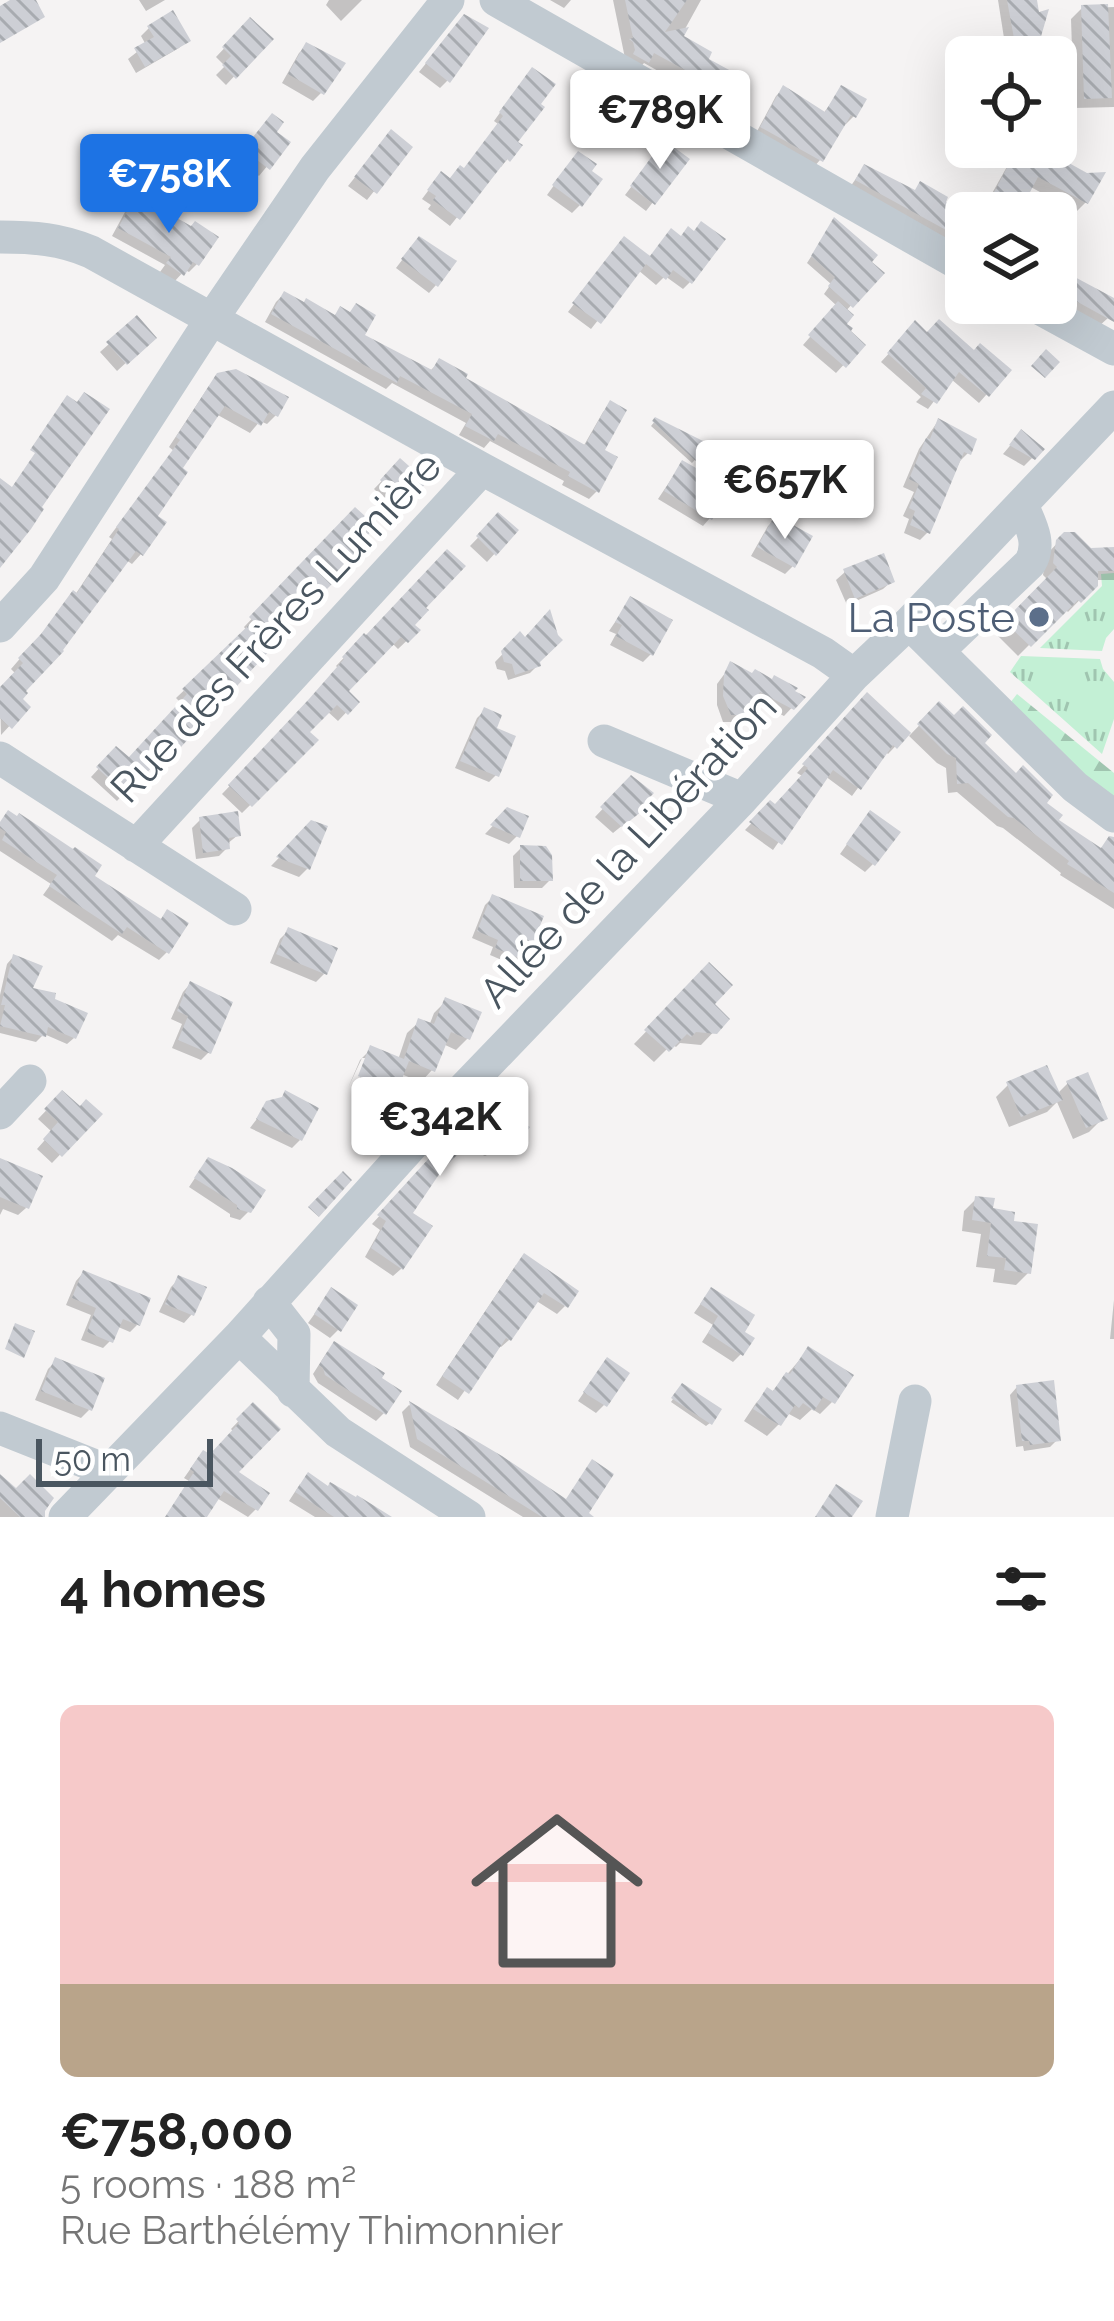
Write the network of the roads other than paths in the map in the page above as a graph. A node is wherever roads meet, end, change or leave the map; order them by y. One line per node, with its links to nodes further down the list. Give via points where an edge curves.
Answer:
1 (448, 0): 5 (street, via 315,168)
2 (496, 0): 4 (street)
3 (0, 236): 5 (street, via 70,243)
4 (945, 256)
5 (211, 320): 9 (street); 12 (street, via 44,578)
6 (1068, 324): 7 (street)
7 (1114, 349)
8 (1114, 407): 10 (street, Allée de la Libération)
9 (482, 469): 14 (street); 19 (street, Rue des Frères Lumière)
10 (1022, 505): 11 (street, Allée de la Libération); 13 (street, via 1036,554)
11 (909, 623): 13 (street); 14 (street, Allée de la Libération)
12 (0, 626)
13 (938, 651): 18 (street)
14 (854, 675): 17 (street, Allée de la Libération)
15 (604, 741): 17 (street)
16 (0, 758): 19 (street)
17 (742, 799): 23 (street, Allée de la Libération)
18 (1114, 816)
19 (136, 846): 20 (street)
20 (235, 909)
21 (30, 1081): 22 (street)
22 (0, 1113)
23 (269, 1302): 24 (street, Allée de la Libération); 25 (street, via 294,1334)
24 (239, 1337): 25 (street); 28 (street, Allée de la Libération)
25 (293, 1391): 30 (street, via 338,1432)
26 (915, 1401): 31 (street)
27 (0, 1428): 28 (street)
28 (108, 1471): 29 (street, Allée de la Libération)
29 (64, 1517)
30 (470, 1517)
31 (892, 1517)

